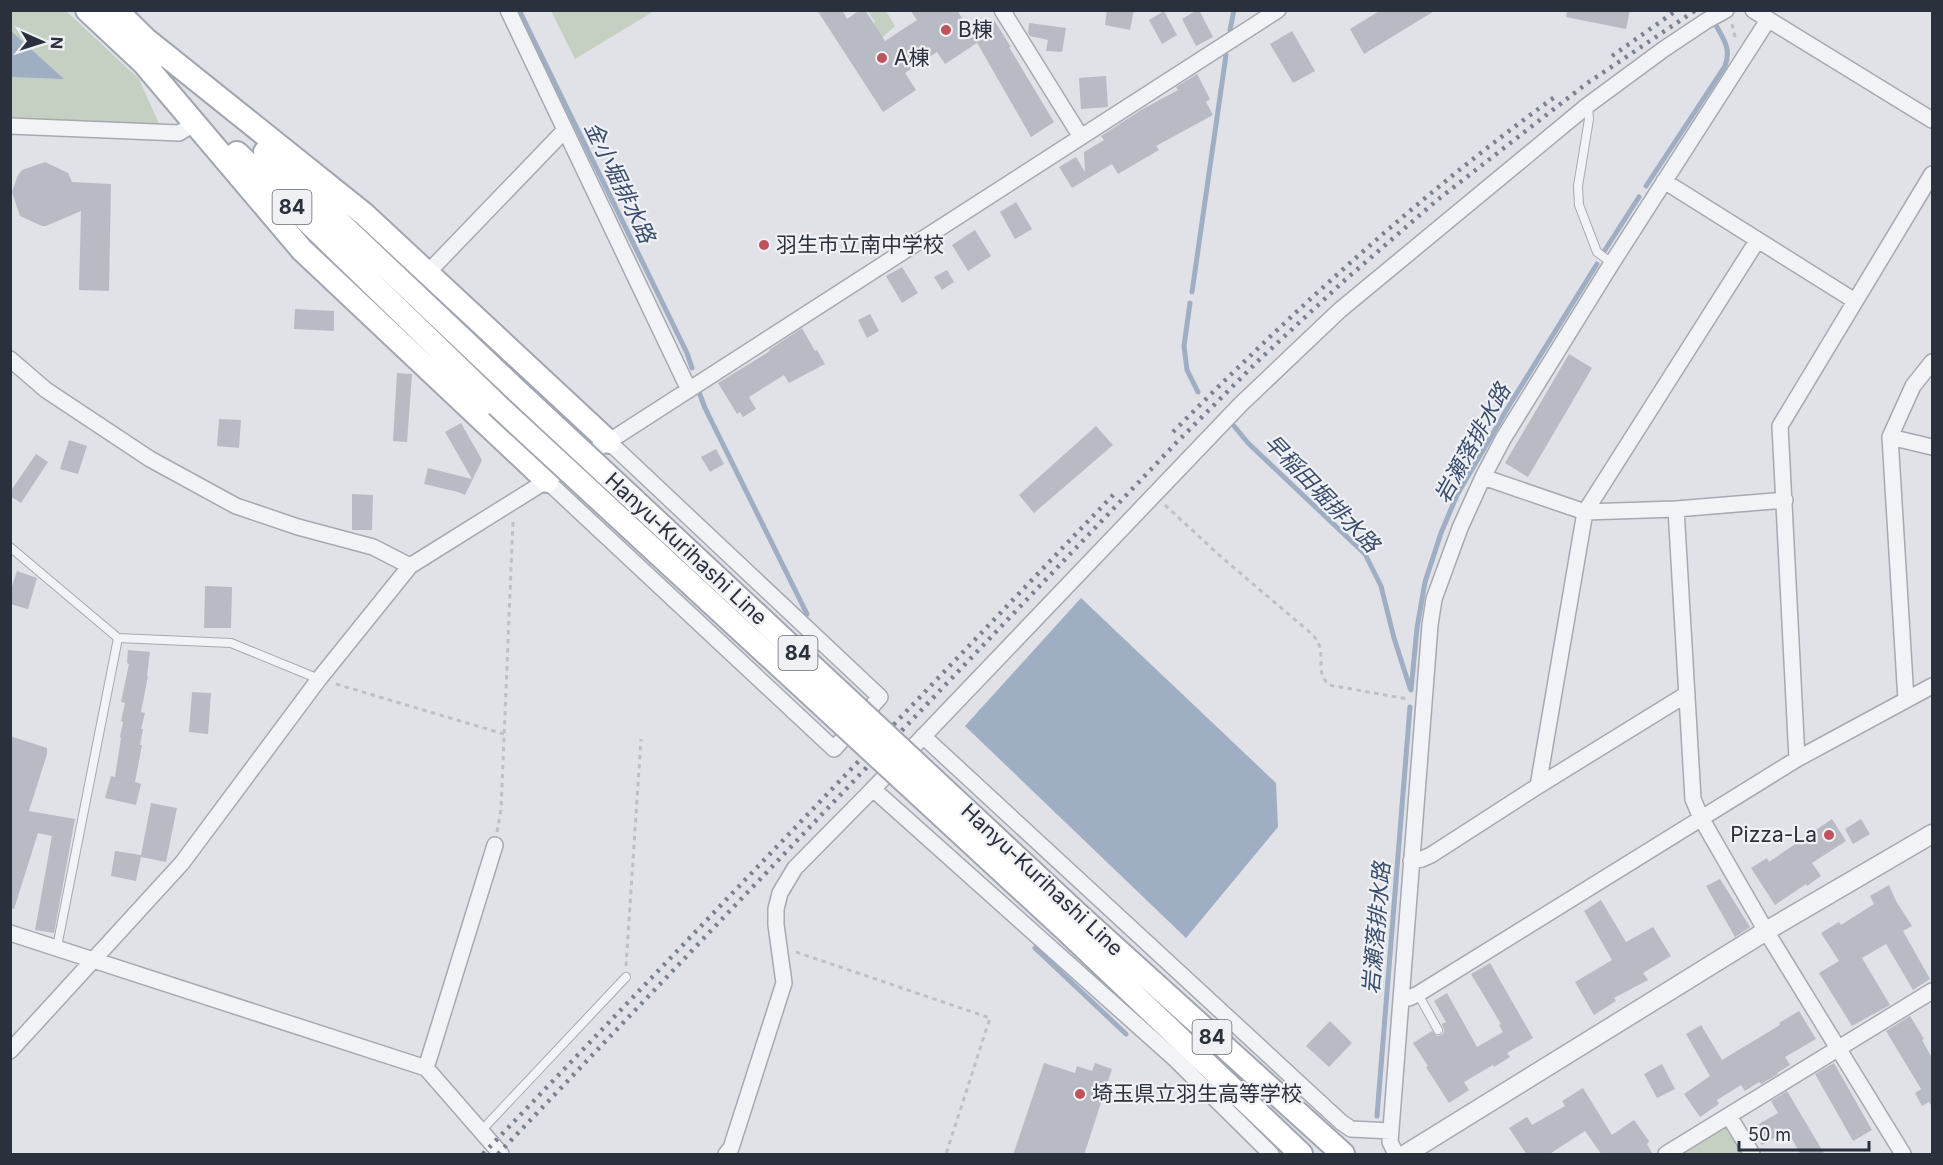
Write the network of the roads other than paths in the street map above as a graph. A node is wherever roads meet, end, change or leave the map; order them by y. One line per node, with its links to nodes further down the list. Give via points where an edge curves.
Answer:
1 (87, 10): 9 (main road, Hanyu-Kurihashi Line / 84)
2 (116, 10): 9 (main road, Hanyu-Kurihashi Line / 84)
3 (508, 10): 14 (street)
4 (1278, 10): 15 (street)
5 (1754, 10): 8 (street)
6 (1004, 12): 15 (street)
7 (1728, 14): 10 (street, via 1706,21)
8 (1768, 20): 11 (street); 17 (street)
9 (144, 50): 12 (main road); 26 (main road, via 364,214); 48 (main road, Hanyu-Kurihashi Line / 84, bridge, via 513,387); 48 (main road, Hanyu-Kurihashi Line / 84, bridge, via 497,405)
10 (1588, 105): 19 (lane, via 1579,205 1597,252); 40 (street, via 1340,310 1241,404)
11 (1932, 120)
12 (195, 123): 13 (street, via 179,133); 29 (main road, via 302,250)
13 (10, 126)
14 (565, 130): 20 (street); 24 (street)
15 (1081, 137): 24 (street)
16 (1932, 174): 21 (street)
17 (1664, 181): 18 (street); 19 (street)
18 (1757, 241): 21 (street); 32 (street)
19 (1612, 263): 28 (street)
20 (436, 264)
21 (1855, 301): 30 (street, via 1780,426)
22 (10, 359): 34 (street, via 46,390 150,459 236,506 373,548)
23 (1932, 362): 25 (street, via 1913,386)
24 (689, 390): 26 (street)
25 (1890, 437): 27 (street); 39 (street)
26 (609, 442): 29 (street); 29 (street, via 880,697 834,749)
27 (1932, 447)
28 (1483, 477): 32 (street); 47 (street, via 1431,610)
29 (547, 481): 34 (street)
30 (1785, 500): 31 (street); 41 (street)
31 (1676, 509): 32 (street); 38 (street)
32 (1585, 512): 42 (street)
33 (10, 547): 35 (lane)
34 (410, 566): 36 (street)
35 (118, 638): 36 (lane, via 231,643); 51 (lane)
36 (319, 679): 52 (street, via 182,863)
37 (1932, 686): 39 (street)
38 (1687, 694): 42 (street); 44 (street, via 1692,799)
39 (1906, 700): 41 (street)
40 (923, 736): 43 (street); 63 (street, via 1341,1122 1352,1129)
41 (1797, 759): 44 (street)
42 (1538, 786): 47 (street, via 1431,855)
43 (873, 789): 65 (street, via 795,868 780,893 776,925 784,983); 66 (street, via 1175,1059)
44 (1701, 818): 49 (street); 55 (street)
45 (1932, 834): 49 (street)
46 (495, 845): 60 (street)
47 (1411, 861): 56 (street)
48 (1076, 926): 67 (main road, Hanyu-Kurihashi Line / 84); 68 (main road, Hanyu-Kurihashi Line / 84)
49 (1766, 931): 58 (street); 70 (street)
50 (10, 933): 51 (street)
51 (57, 947): 52 (street)
52 (94, 959): 59 (street); 60 (street)
53 (626, 977): 62 (lane)
54 (1932, 991): 58 (street)
55 (1418, 994): 56 (street); 57 (lane)
56 (1402, 998): 63 (street)
57 (1438, 1030)
58 (1839, 1048): 61 (street); 73 (street)
59 (10, 1051)
60 (426, 1068): 62 (street)
61 (1729, 1116): 71 (street); 72 (street)
62 (480, 1131): 64 (street)
63 (1391, 1131): 69 (street, via 1390,1143)
64 (501, 1155)
65 (726, 1155)
66 (1271, 1155)
67 (1301, 1155)
68 (1342, 1155)
69 (1396, 1155)
70 (1406, 1155)
71 (1666, 1155)
72 (1752, 1155)
73 (1904, 1155)

